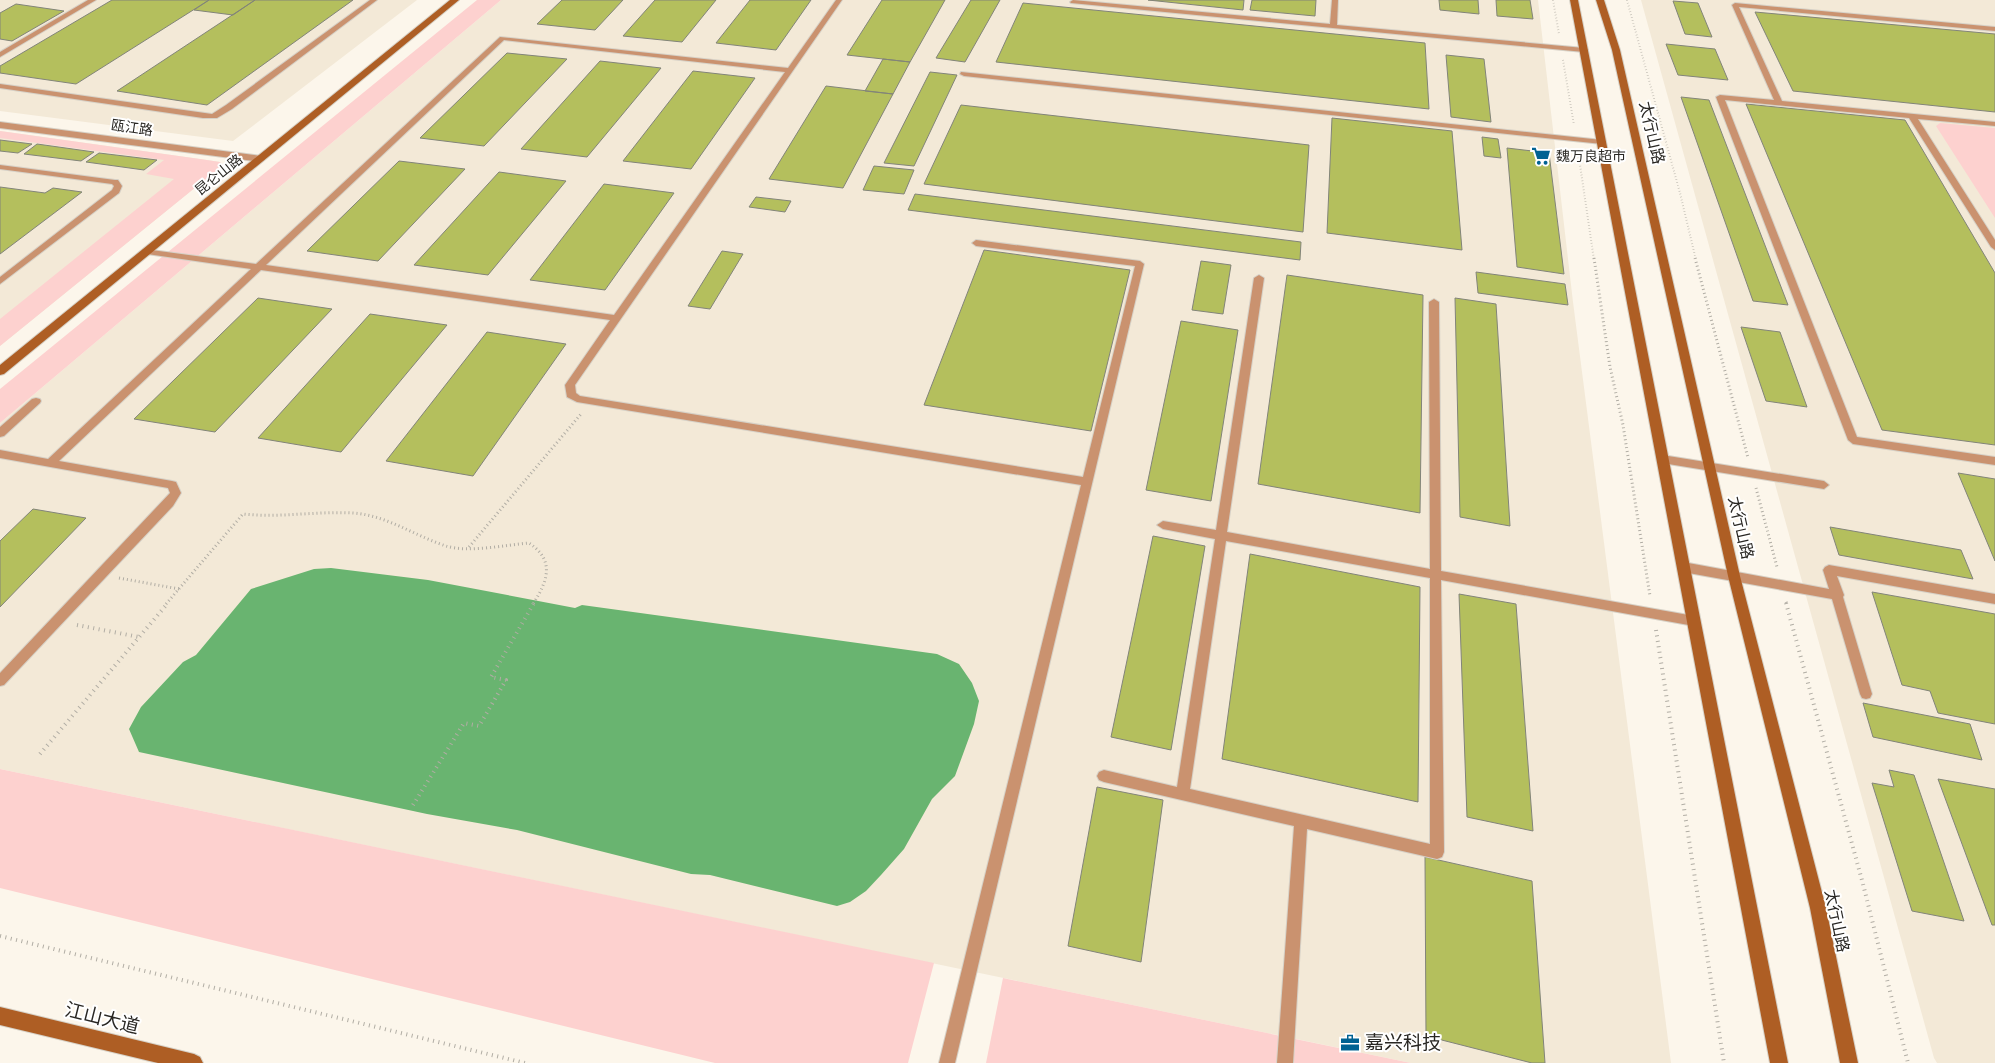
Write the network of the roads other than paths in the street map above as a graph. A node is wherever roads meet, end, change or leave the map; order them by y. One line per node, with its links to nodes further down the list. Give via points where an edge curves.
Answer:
1 (93, 0): 12 (lane)
2 (374, 0): 15 (lane, via 214,116)
3 (455, 0): 21 (street, 昆仑山路)
4 (839, 0): 13 (lane)
5 (1335, 0): 9 (lane)
6 (1574, 0): 11 (street)
7 (1600, 0): 38 (street, 太行山路, via 1616,50)
8 (1073, 2): 9 (lane)
9 (1333, 26): 11 (lane)
10 (1995, 28): 16 (lane, via 1735,5)
11 (1584, 50): 20 (street)
12 (0, 55)
13 (790, 70): 26 (lane, via 502,38); 30 (lane)
14 (964, 74): 20 (lane)
15 (0, 86)
16 (1778, 103): 17 (lane); 36 (lane, via 1720,97 1854,440)
17 (1912, 116): 18 (lane); 24 (lane)
18 (1995, 124)
19 (0, 125): 21 (street, 瓯江路)
20 (1602, 142): 35 (street)
21 (261, 159): 25 (street, 昆仑山路)
22 (0, 167): 28 (lane, via 115,182 118,186 116,191)
23 (976, 243): 39 (lane, via 1140,264)
24 (1995, 247)
25 (147, 251): 26 (lane); 31 (street, 昆仑山路)
26 (258, 267): 30 (lane); 37 (lane)
27 (1259, 278): 42 (lane)
28 (0, 281)
29 (1434, 302): 44 (lane)
30 (616, 318): 39 (lane, via 570,385 571,394 577,399)
31 (0, 371)
32 (36, 401): 33 (lane)
33 (0, 433)
34 (0, 454): 37 (lane)
35 (1662, 459): 38 (lane); 43 (street)
36 (1995, 462)
37 (50, 463): 49 (lane, via 172,486 176,493)
38 (1710, 466): 40 (lane); 45 (street, 太行山路)
39 (1087, 482): 56 (lane)
40 (1824, 485)
41 (1163, 525): 42 (lane)
42 (1221, 536): 44 (lane); 52 (lane)
43 (1683, 567): 45 (lane); 48 (street)
44 (1435, 574): 48 (lane); 53 (lane, via 1437,852)
45 (1734, 576): 46 (lane); 59 (street, 太行山路, via 1818,908)
46 (1838, 595): 47 (lane, via 1829,570); 50 (lane)
47 (1995, 599)
48 (1694, 621): 58 (street)
49 (0, 681)
50 (1866, 694)
51 (1104, 776): 52 (lane)
52 (1183, 794): 53 (lane)
53 (1301, 821): 57 (lane)
54 (0, 1016): 55 (street, 江山大道)
55 (194, 1063)
56 (948, 1063)
57 (1285, 1063)
58 (1779, 1063)
59 (1849, 1063)

